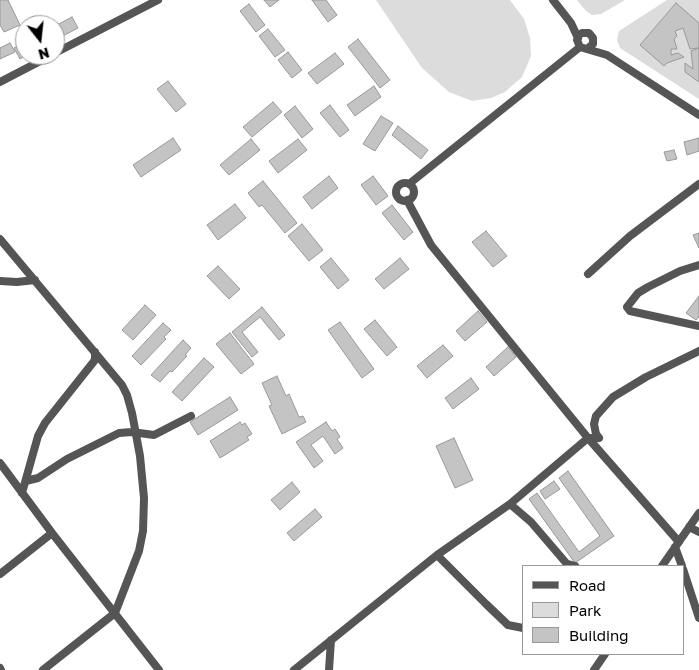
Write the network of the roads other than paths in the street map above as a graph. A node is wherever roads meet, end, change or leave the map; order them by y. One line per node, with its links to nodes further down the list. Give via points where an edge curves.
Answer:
1 (158, 0): 8 (street)
2 (553, 0): 3 (street)
3 (571, 23): 4 (street); 5 (street)
4 (586, 32): 5 (street); 6 (street)
5 (578, 38): 7 (street, via 577,43)
6 (593, 38): 7 (street, via 593,44); 9 (street)
7 (584, 47): 9 (street); 13 (street)
8 (65, 48)
9 (607, 55): 12 (street)
10 (33, 65): 11 (street)
11 (0, 82)
12 (699, 115)
13 (409, 184): 15 (street, via 413,195); 15 (street, via 401,183 396,193 400,199)
14 (699, 184): 18 (street, via 630,236)
15 (407, 200): 26 (street, via 431,245)
16 (0, 238): 19 (street)
17 (699, 265): 21 (street, via 648,287 627,306 630,311)
18 (588, 274)
19 (35, 280): 20 (street); 22 (street)
20 (0, 281)
21 (699, 326)
22 (95, 352): 25 (street, via 127,395); 28 (street, via 95,360 38,436)
23 (699, 352): 26 (street, via 618,392 596,416 594,424 599,438)
24 (191, 416): 25 (street, via 154,436)
25 (136, 433): 28 (street, via 118,433 38,478); 42 (street, via 144,498 143,530 140,551)
26 (588, 438): 30 (street); 35 (street)
27 (1, 466): 29 (street)
28 (26, 481): 29 (street)
29 (22, 493): 34 (street)
30 (510, 504): 36 (street); 37 (street, via 531,522)
31 (699, 513): 32 (street)
32 (689, 527): 33 (street); 35 (street)
33 (699, 532)
34 (52, 533): 40 (street); 42 (street)
35 (677, 545): 38 (street); 39 (street)
36 (437, 556): 44 (street, via 508,625); 45 (street)
37 (569, 565)
38 (663, 565)
39 (681, 565)
40 (0, 574)
41 (684, 574): 43 (street)
42 (115, 613): 47 (street); 48 (street)
43 (699, 618)
44 (522, 628)
45 (332, 640): 49 (street); 50 (street)
46 (604, 655): 51 (street)
47 (42, 670)
48 (159, 670)
49 (294, 670)
50 (329, 670)
51 (594, 670)

